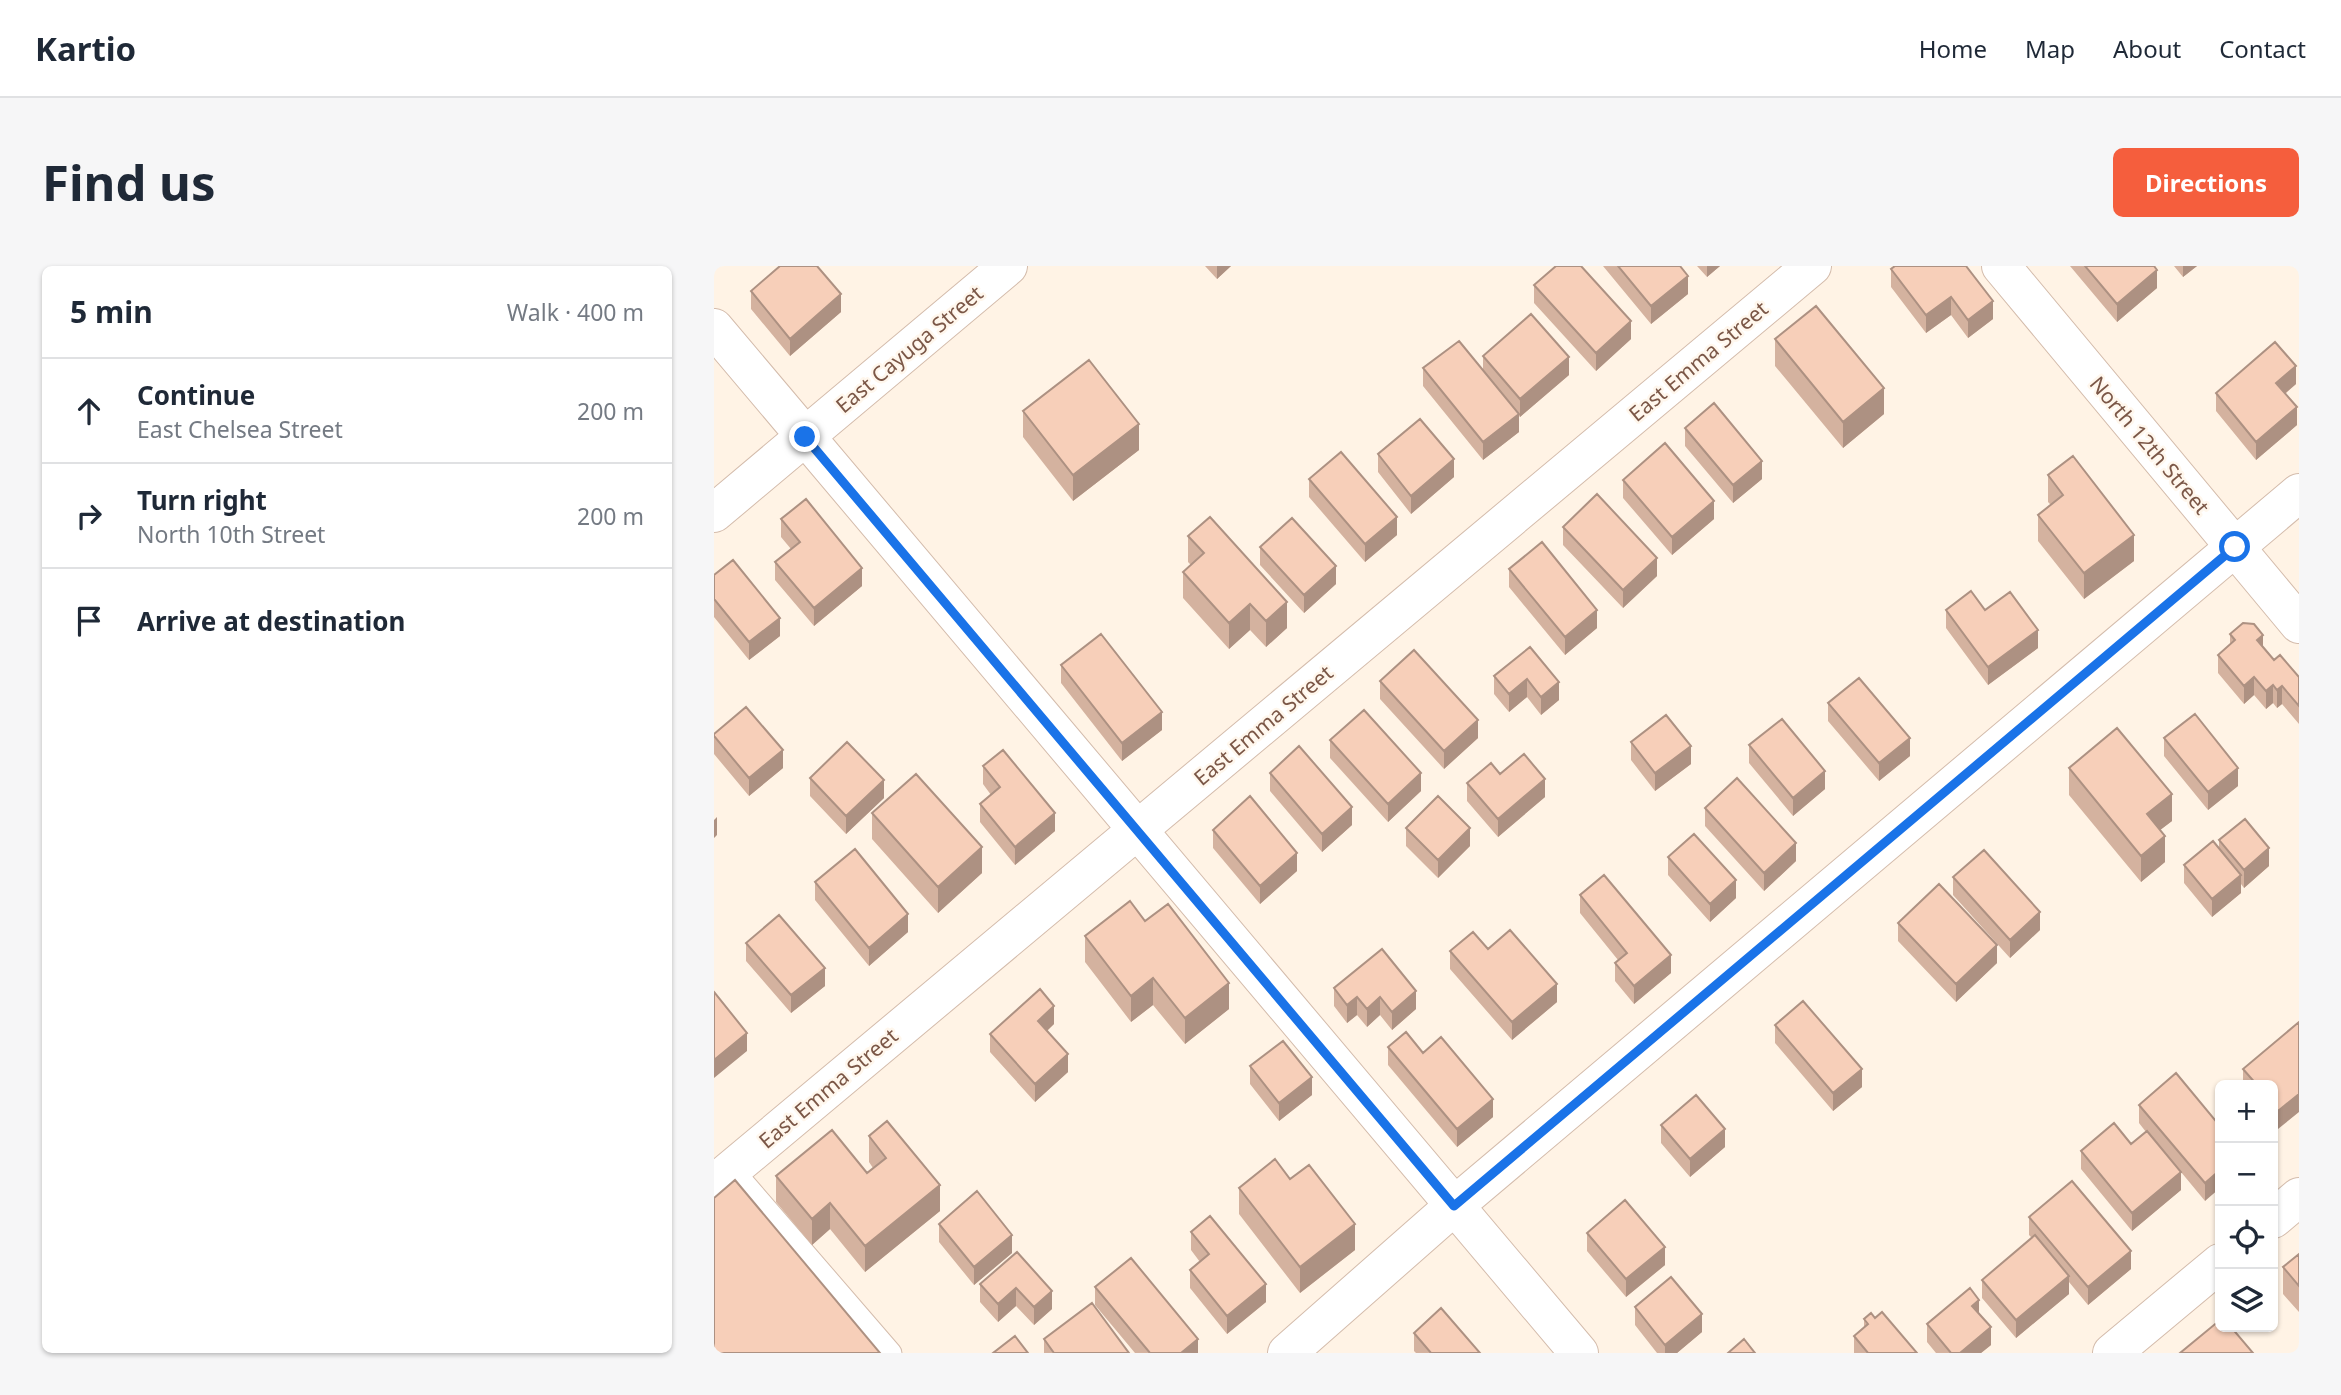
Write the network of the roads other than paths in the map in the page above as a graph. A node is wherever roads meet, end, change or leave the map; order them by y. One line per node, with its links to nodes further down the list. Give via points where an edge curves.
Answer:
1 (1008, 266): 5 (street, East Cayuga Street)
2 (1812, 266): 10 (street, East Emma Street)
3 (2001, 266): 8 (street, North 12th Street)
4 (714, 328): 5 (street)
5 (805, 437): 7 (street, East Cayuga Street); 10 (street)
6 (2299, 493): 8 (street)
7 (714, 513)
8 (2235, 547): 9 (street, North 12th Street); 13 (street)
9 (2299, 624)
10 (1138, 829): 11 (street, East Emma Street); 13 (street)
11 (723, 1176): 16 (lane)
12 (2299, 1197): 14 (street)
13 (1454, 1206): 17 (street); 18 (street)
14 (2278, 1215)
15 (2215, 1267): 19 (street)
16 (891, 1353)
17 (1287, 1353)
18 (1579, 1353)
19 (2112, 1353)

